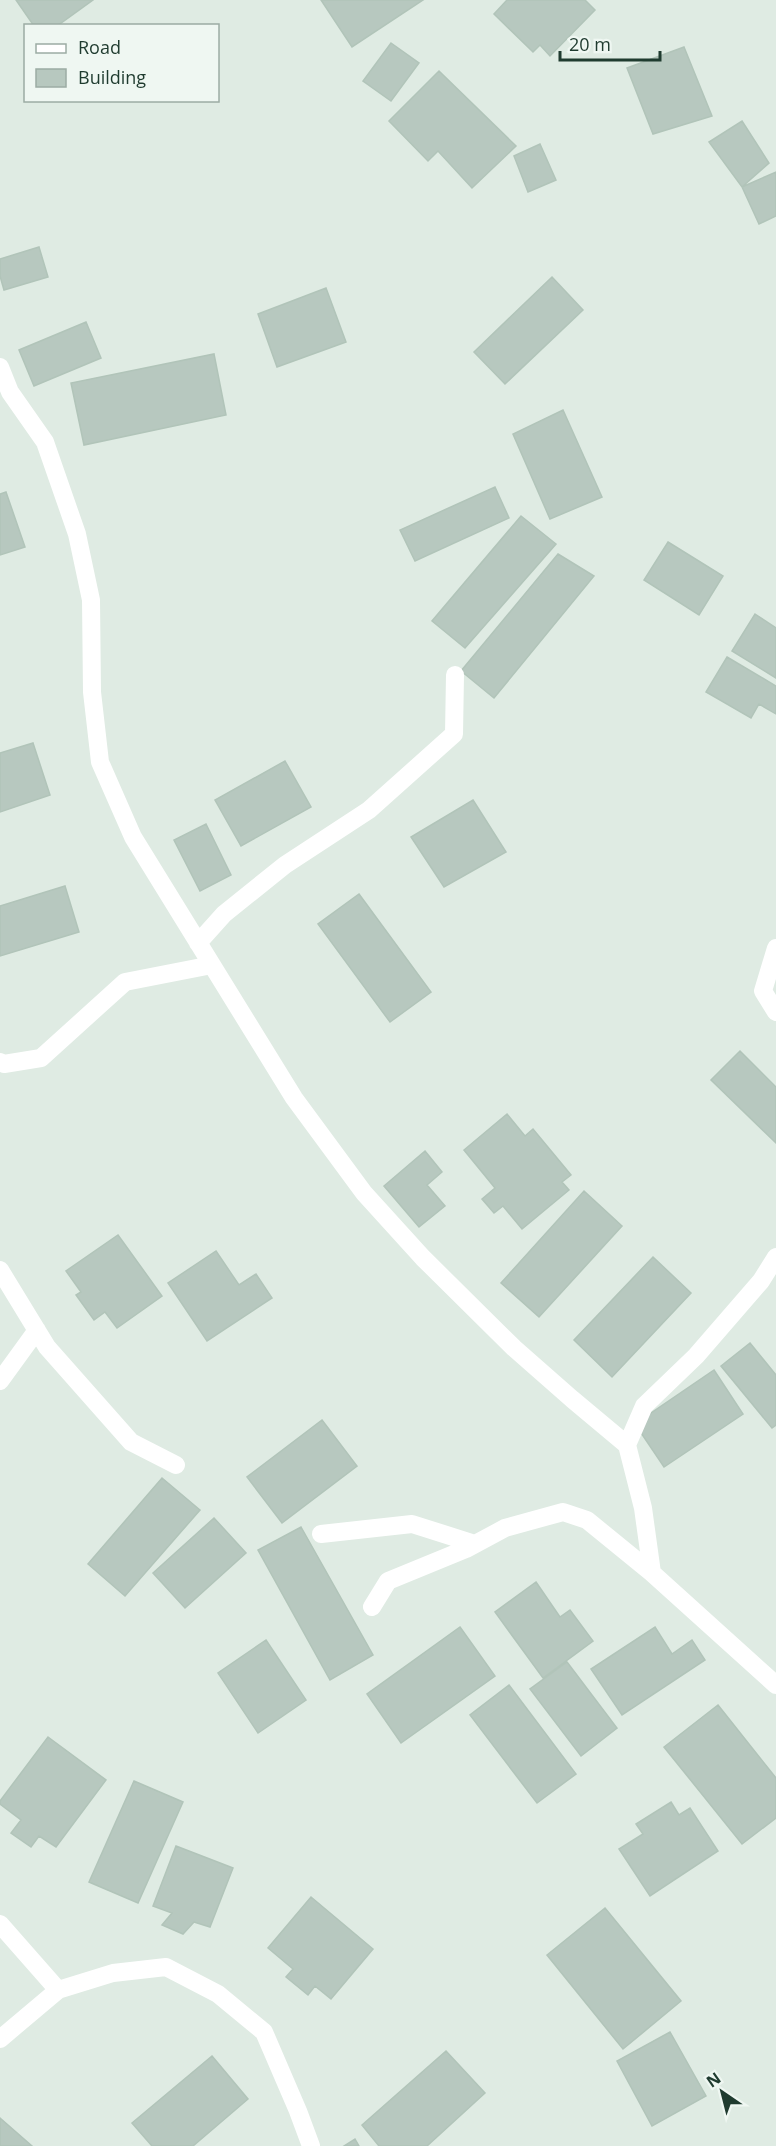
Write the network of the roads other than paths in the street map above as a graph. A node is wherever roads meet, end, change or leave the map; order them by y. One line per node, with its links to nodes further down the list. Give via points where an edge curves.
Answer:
1 (0, 367): 3 (street, via 10,392 45,442 77,534 91,600 92,692 100,762 133,837)
2 (455, 675): 3 (street, via 454,734 369,810 285,864 224,914)
3 (198, 943): 5 (street)
4 (776, 948): 6 (street, via 763,991)
5 (212, 965): 7 (street, via 125,982 41,1058); 12 (street, via 294,1098 364,1193 514,1348)
6 (776, 1012)
7 (0, 1062)
8 (776, 1257): 12 (street, via 761,1281 696,1356 644,1406)
9 (0, 1270): 10 (street)
10 (37, 1330): 11 (street); 13 (street, via 47,1347 131,1442)
11 (0, 1381)
12 (627, 1445): 16 (street, via 643,1508)
13 (176, 1465)
14 (321, 1534): 15 (street, via 412,1524)
15 (475, 1544): 16 (street, via 505,1528 563,1512 588,1520); 17 (street, via 388,1581)
16 (652, 1573): 18 (street)
17 (372, 1607)
18 (776, 1685)
19 (0, 1924): 20 (street)
20 (58, 1990): 21 (street); 22 (street, via 112,1973 166,1967 218,1994 264,2032)
21 (0, 2039)
22 (311, 2146)

